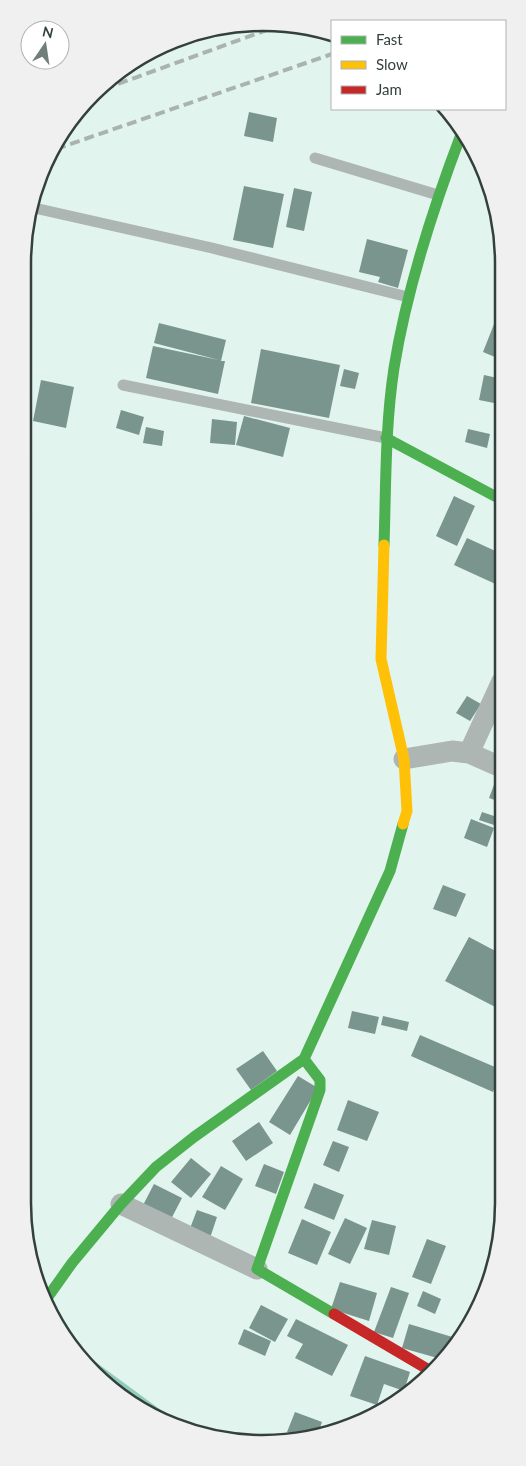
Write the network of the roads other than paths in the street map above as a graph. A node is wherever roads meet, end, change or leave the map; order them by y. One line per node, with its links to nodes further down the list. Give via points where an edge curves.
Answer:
1 (459, 139): 3 (street)
2 (315, 158): 3 (lane)
3 (438, 195): 5 (street)
4 (38, 209): 5 (lane)
5 (408, 297): 7 (street, via 394,368)
6 (123, 385): 7 (lane)
7 (386, 438): 8 (street); 11 (street, via 381,659)
8 (495, 496)
9 (495, 696): 10 (street)
10 (469, 753): 11 (street, via 452,751); 12 (street)
11 (404, 759): 13 (street, via 406,811 390,871)
12 (495, 765)
13 (304, 1059): 14 (street, via 156,1166); 15 (street, via 320,1080 320,1090)
14 (121, 1204): 15 (street); 16 (street)
15 (257, 1269): 17 (street)
16 (50, 1294)
17 (426, 1368)

